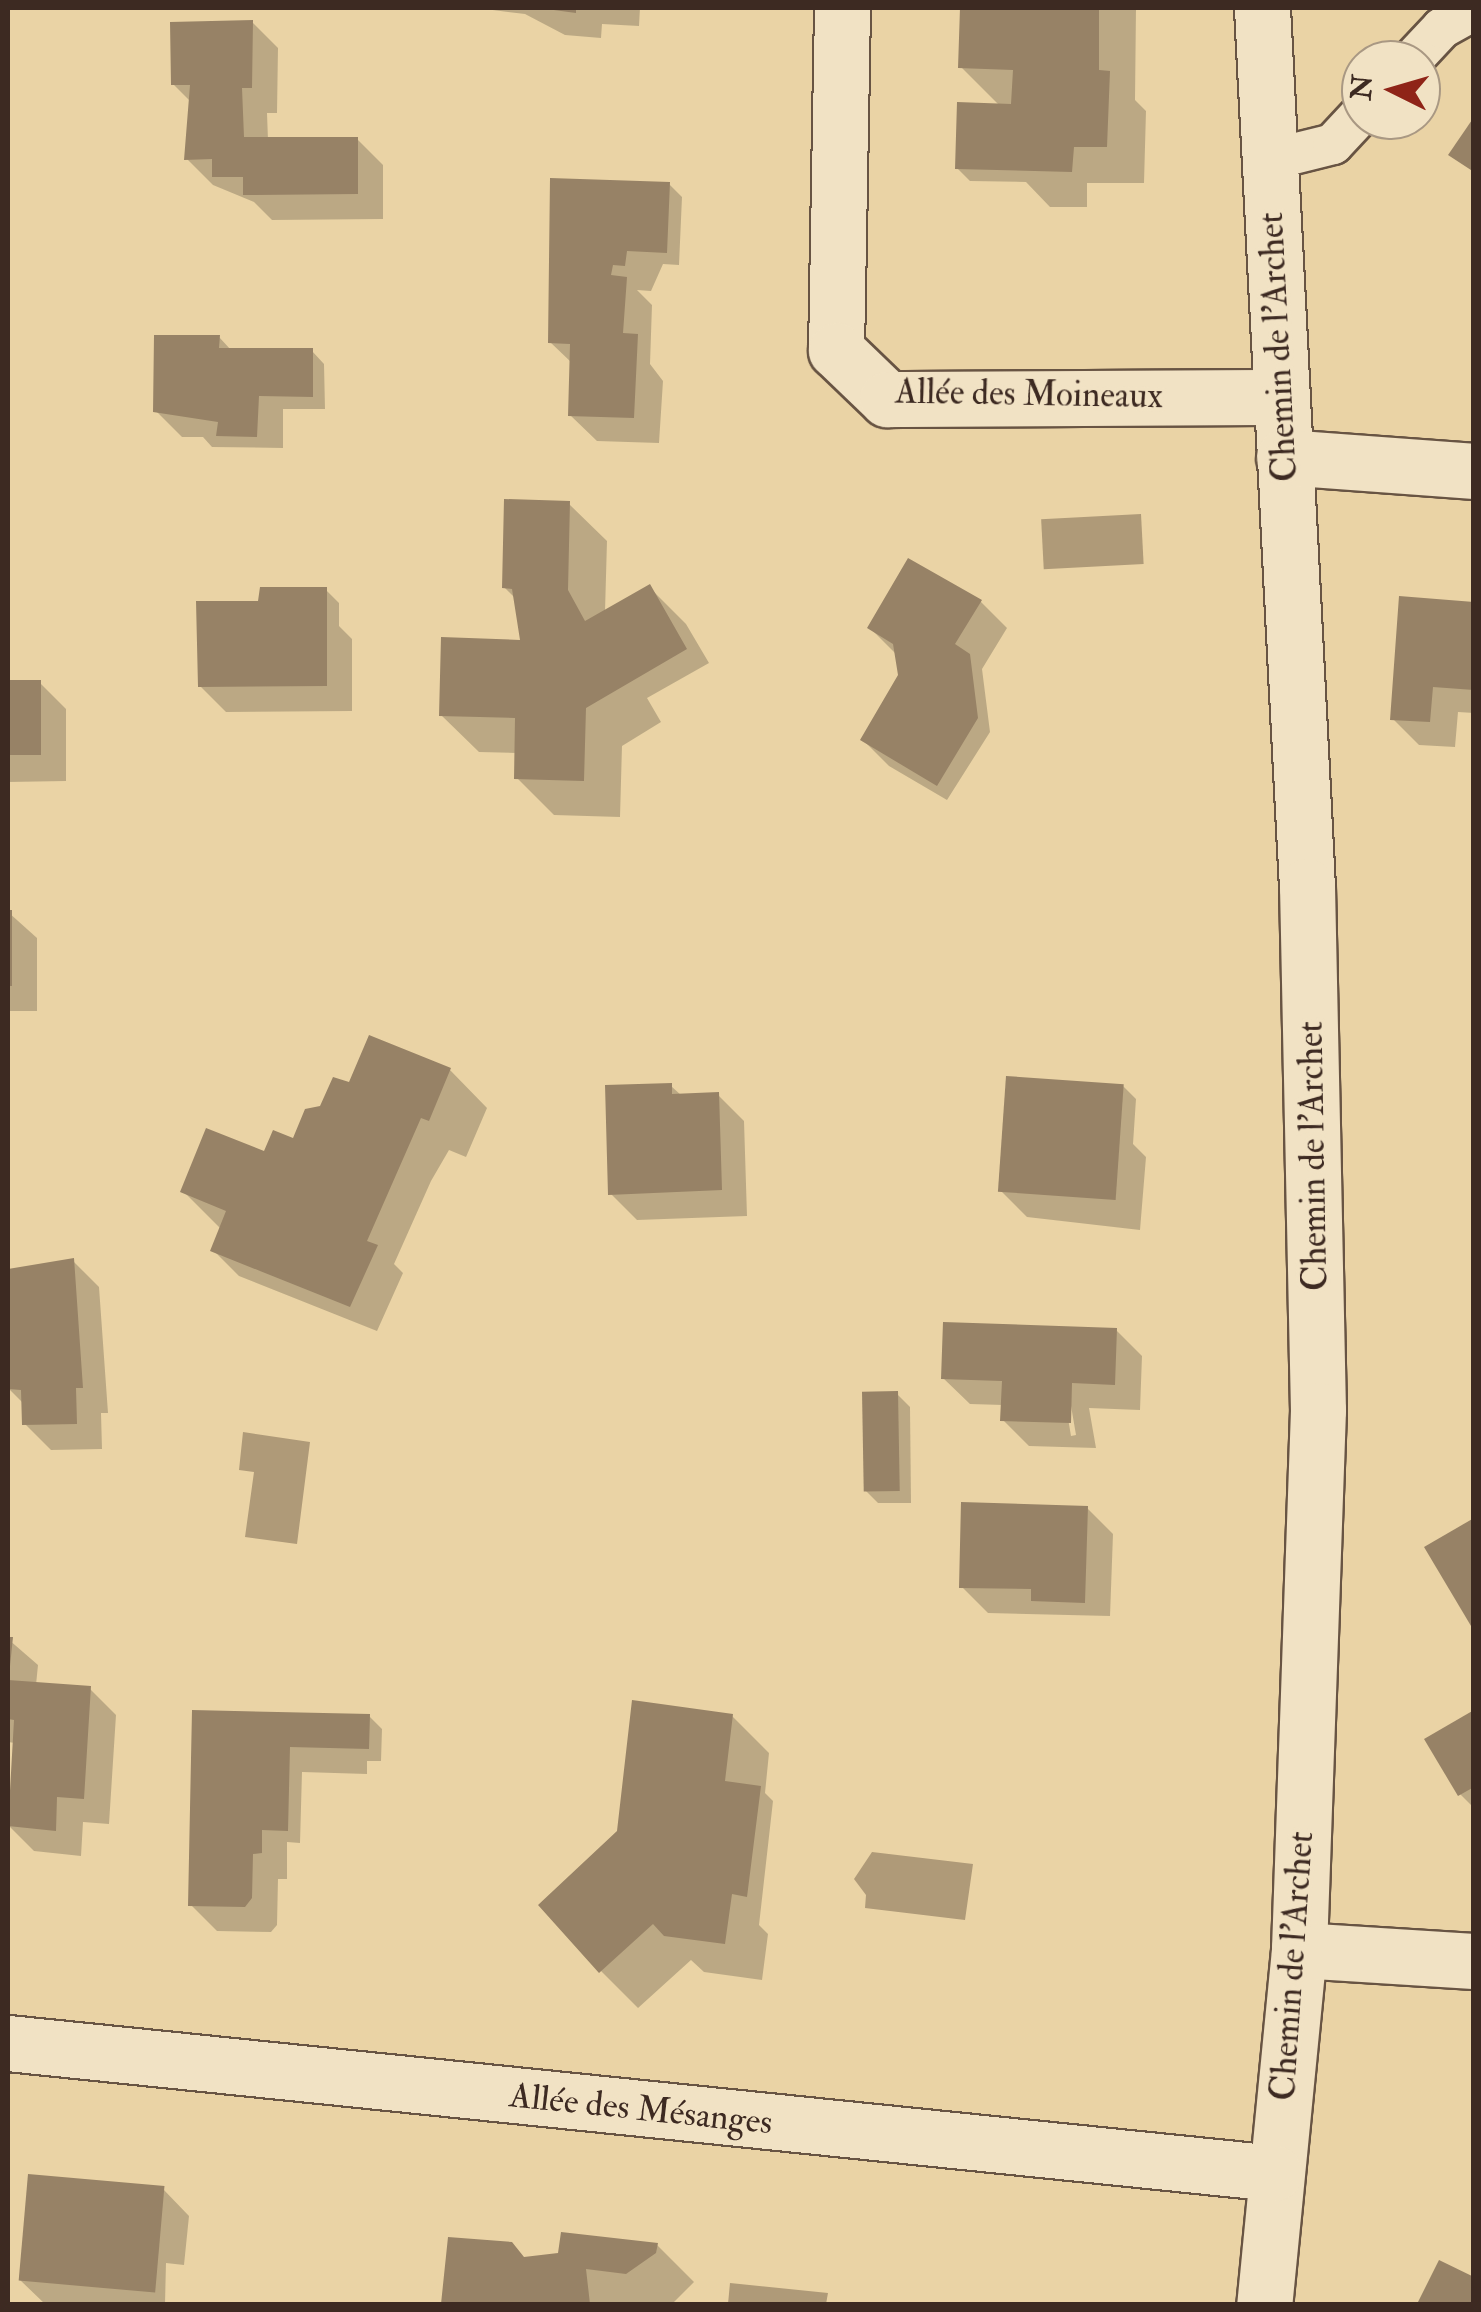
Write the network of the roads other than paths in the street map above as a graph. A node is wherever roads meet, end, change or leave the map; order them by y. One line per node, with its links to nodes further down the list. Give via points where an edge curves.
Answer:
1 (842, 8): 7 (street, Allée des Moineaux, via 836,350 887,399)
2 (1262, 8): 6 (street, Chemin de l'Archet)
3 (1474, 10): 4 (lane)
4 (1431, 40)
5 (1341, 136): 6 (lane, via 1334,144)
6 (1269, 160): 7 (street, Chemin de l'Archet)
7 (1282, 397): 8 (street, Chemin de l'Archet)
8 (1284, 458): 9 (street); 10 (street, Chemin de l'Archet, via 1307,886 1318,1410)
9 (1474, 471)
10 (1300, 1950): 11 (street); 13 (street, Chemin de l'Archet)
11 (1474, 1961)
12 (8, 2044): 13 (street, Allée des Mésanges)
13 (1274, 2173): 14 (street, Chemin de l'Archet)
14 (1264, 2304)

